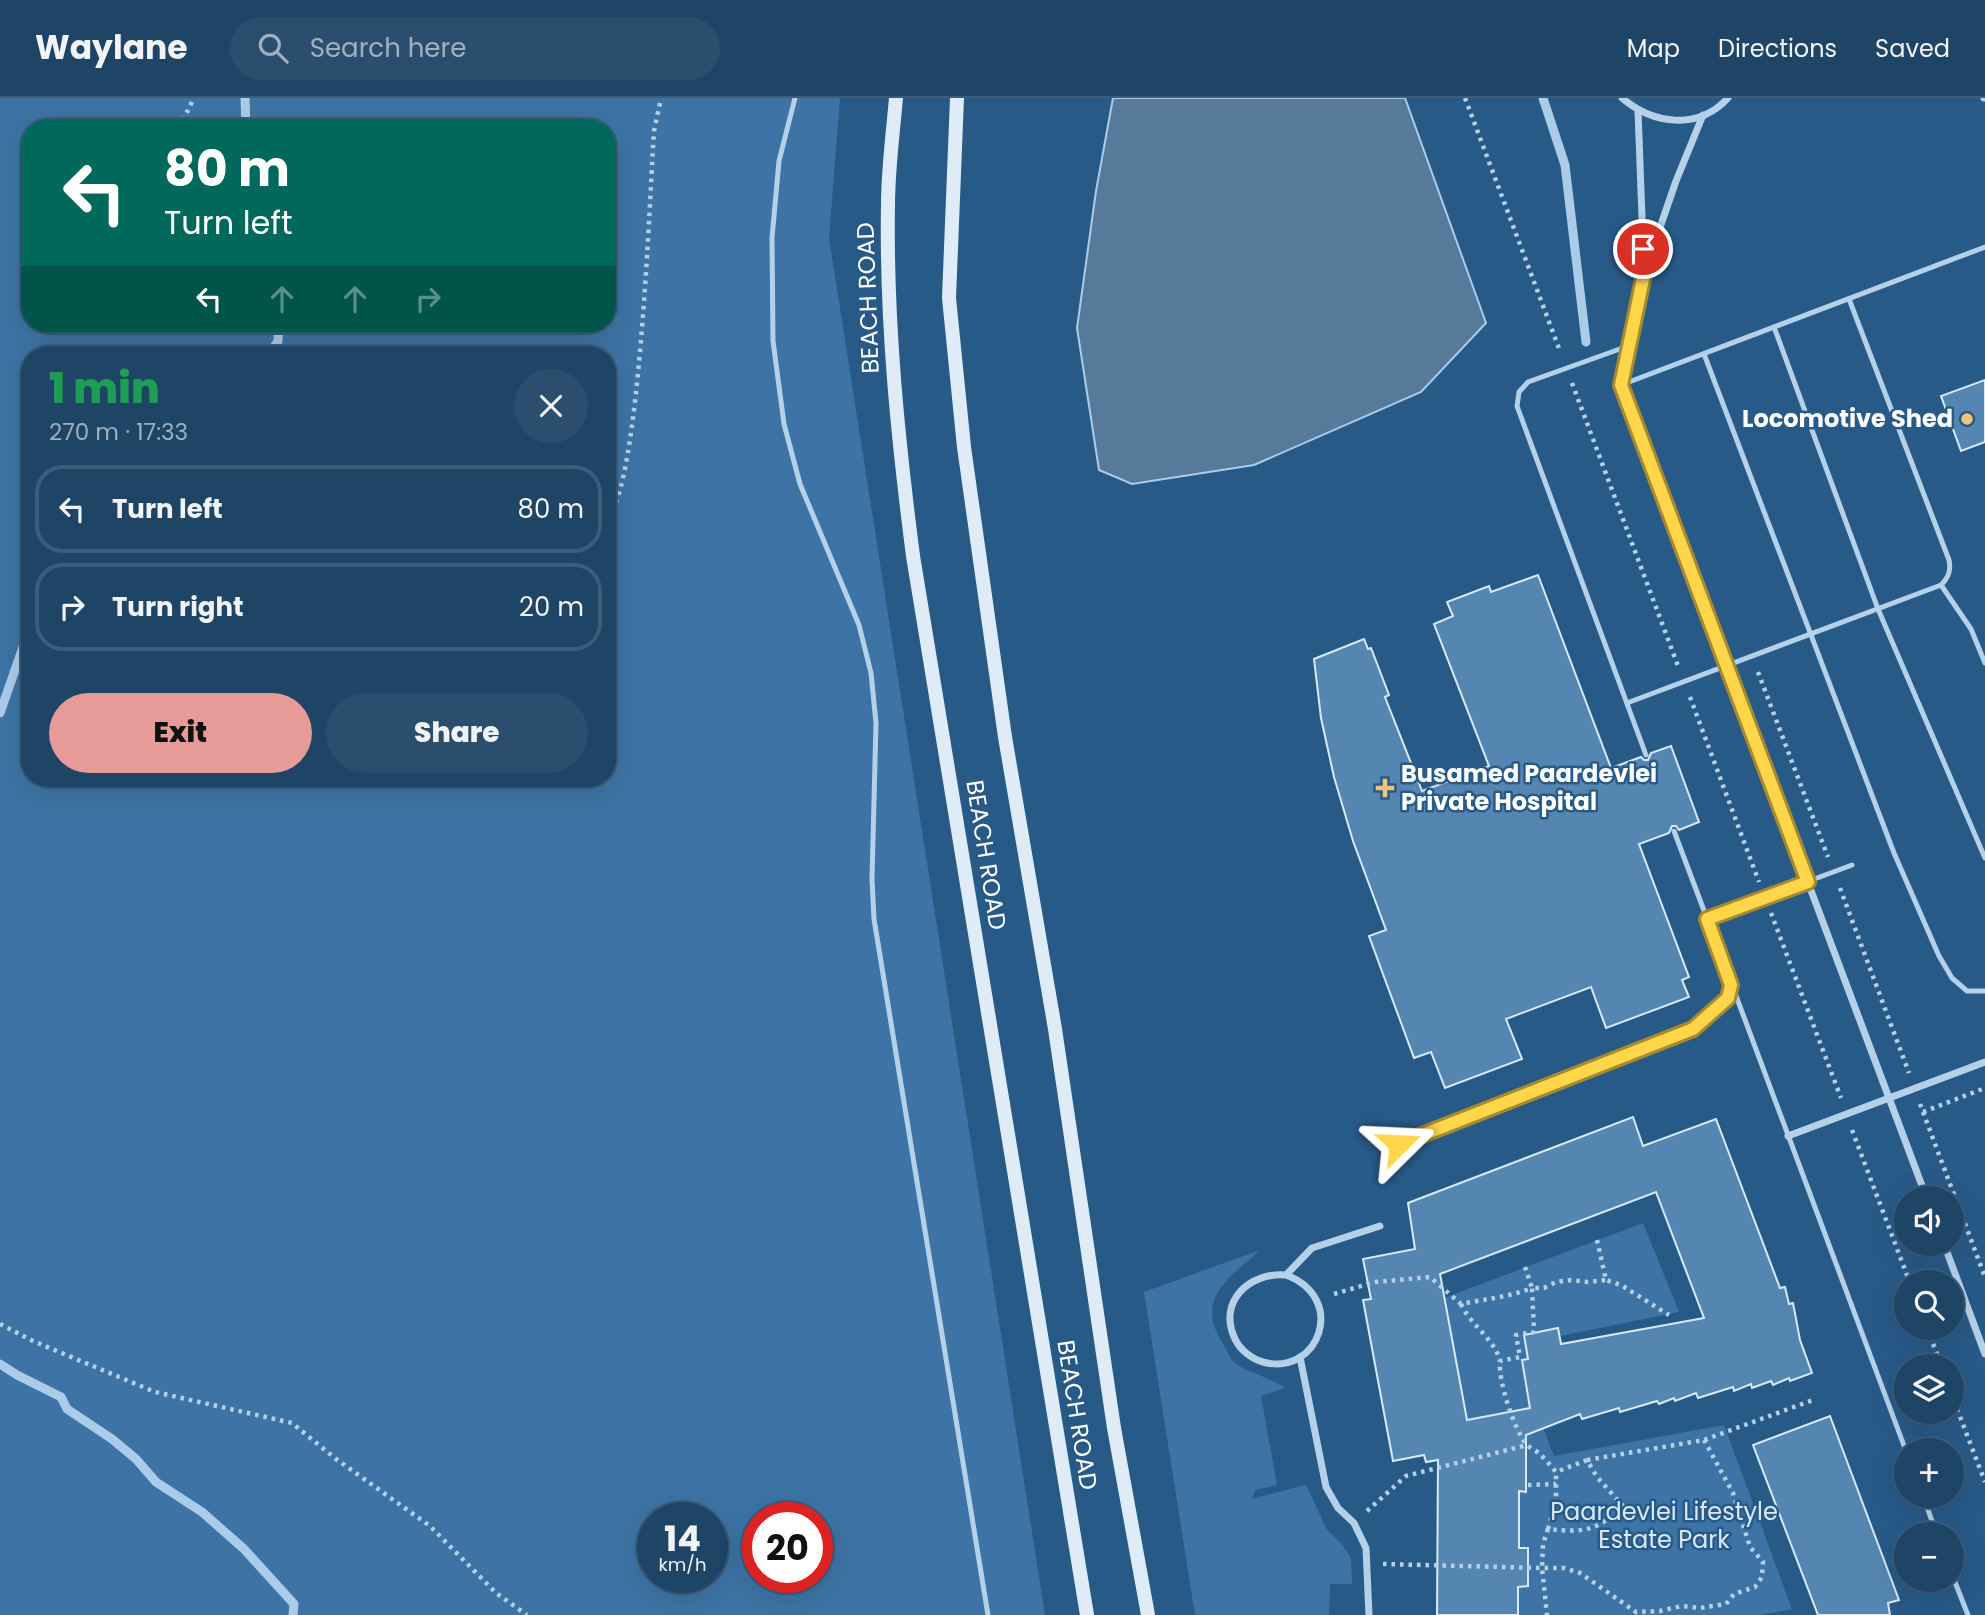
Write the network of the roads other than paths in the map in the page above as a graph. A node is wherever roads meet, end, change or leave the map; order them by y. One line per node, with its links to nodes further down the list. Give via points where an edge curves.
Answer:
1 (795, 98): 41 (lane, via 779,161 772,238 773,341 783,424 800,484 859,625 871,673 876,723 874,919)
2 (896, 98): 42 (main road, BEACH ROAD, via 888,204 898,443)
3 (957, 98): 43 (main road, BEACH ROAD, via 950,298 964,447 1114,1428)
4 (1622, 98): 6 (street)
5 (1728, 98): 7 (street)
6 (1638, 111): 7 (street, via 1670,120); 9 (street)
7 (1703, 115): 9 (street)
8 (1985, 247): 10 (lane)
9 (1644, 274): 12 (street)
10 (1849, 299): 11 (lane); 15 (lane, via 1949,560 1950,572)
11 (1774, 327): 13 (lane); 16 (lane)
12 (1631, 345): 14 (street); 20 (lane, via 1528,382 1519,392 1517,406)
13 (1704, 354): 14 (lane); 17 (lane)
14 (1621, 385): 19 (street)
15 (1941, 585): 16 (lane); 18 (lane, via 1971,629)
16 (1878, 609): 17 (lane); 23 (lane)
17 (1809, 635): 19 (lane); 28 (lane, via 1939,956 1952,978 1967,991)
18 (1985, 663)
19 (1727, 666): 20 (lane); 25 (street)
20 (1627, 703): 21 (lane)
21 (1646, 755)
22 (1674, 831): 26 (lane)
23 (1985, 858)
24 (1852, 865): 25 (lane)
25 (1808, 882): 26 (lane); 30 (street)
26 (1707, 919): 27 (lane)
27 (1731, 985): 31 (lane); 32 (lane, via 1728,998 1693,1029)
28 (1985, 991)
29 (1985, 1062): 30 (street)
30 (1889, 1098): 31 (street); 33 (street)
31 (1788, 1136): 39 (lane)
32 (1399, 1144)
33 (1922, 1186)
34 (1380, 1226): 36 (street, via 1312,1248)
35 (1948, 1256): 37 (street)
36 (1286, 1275): 38 (street, via 1309,1288 1321,1311 1321,1325); 38 (street, via 1271,1274 1245,1286 1233,1304 1231,1326 1244,1352 1257,1360 1286,1363)
37 (1985, 1354)
38 (1300, 1357): 44 (street, via 1326,1487 1354,1523 1366,1548)
39 (1901, 1438)
40 (1959, 1592): 45 (lane)
41 (988, 1615)
42 (1087, 1615)
43 (1148, 1615)
44 (1369, 1615)
45 (1968, 1615)

